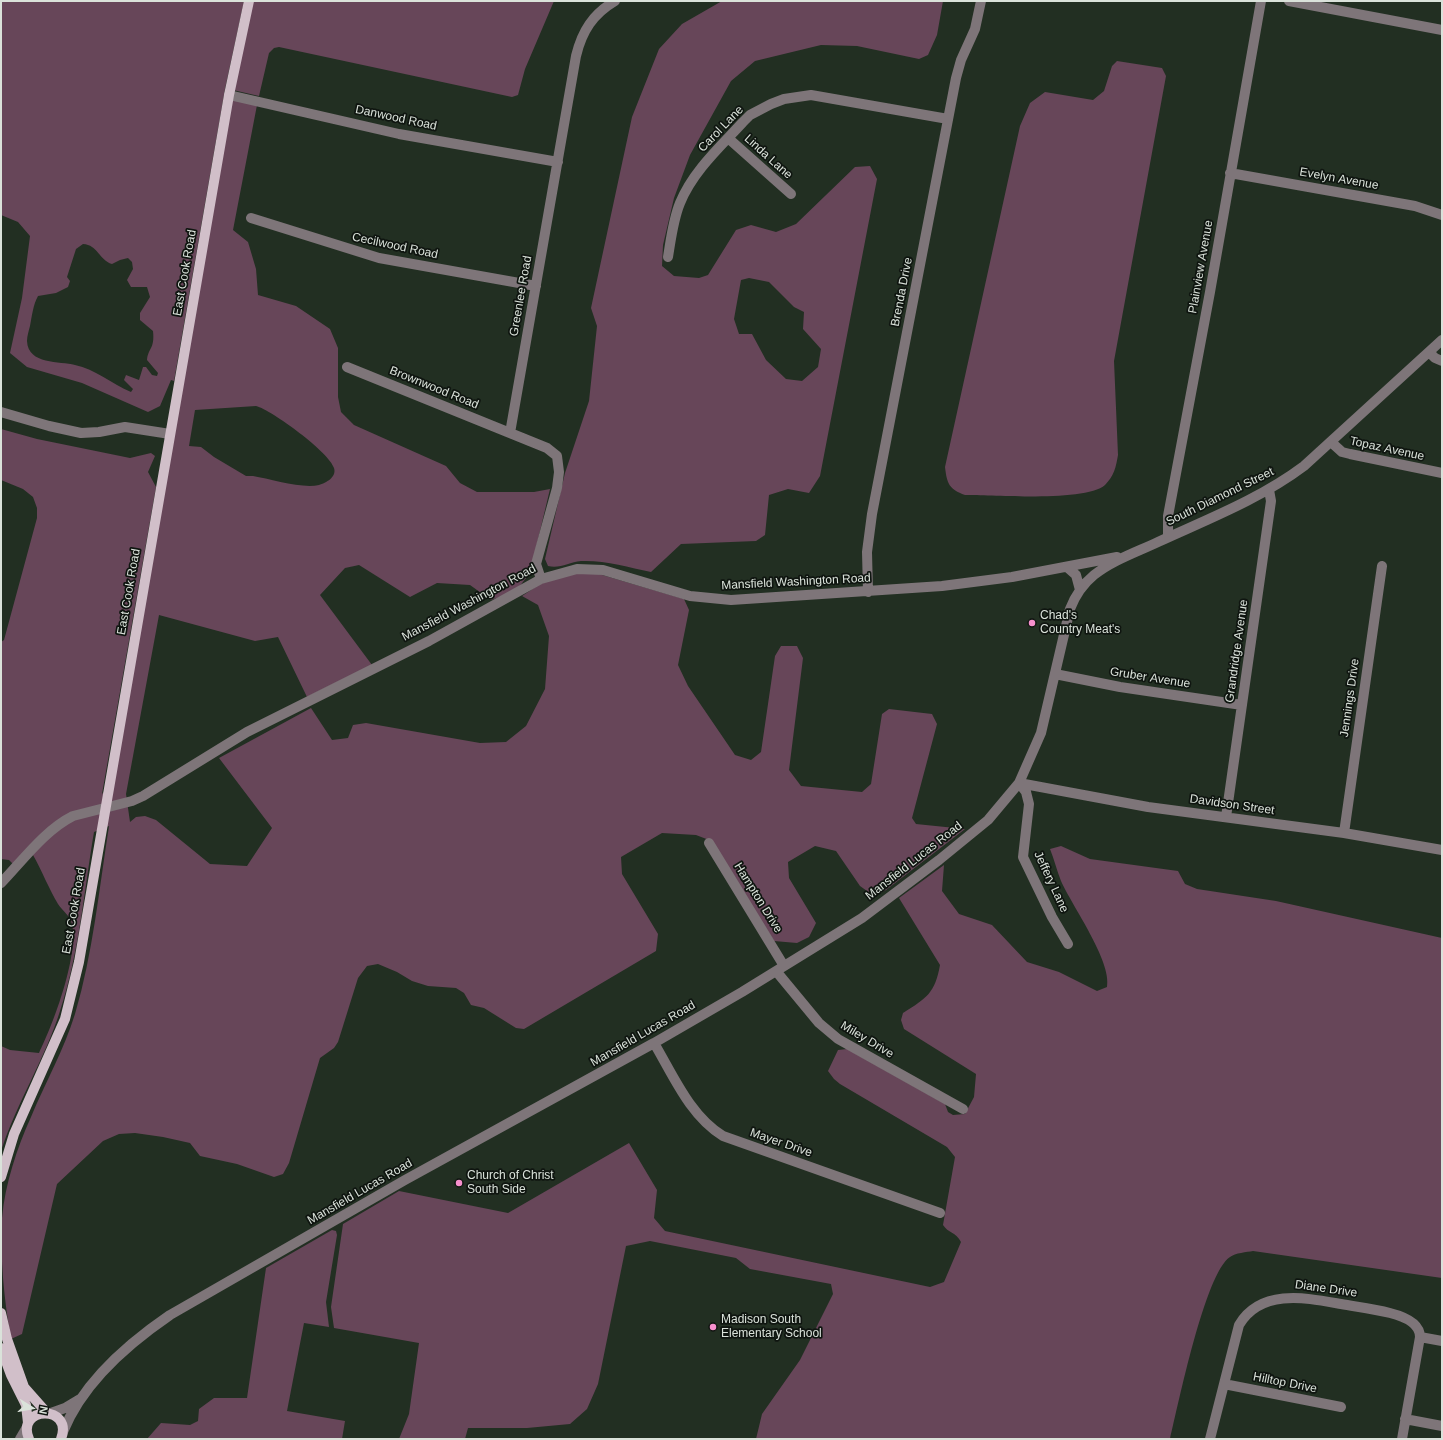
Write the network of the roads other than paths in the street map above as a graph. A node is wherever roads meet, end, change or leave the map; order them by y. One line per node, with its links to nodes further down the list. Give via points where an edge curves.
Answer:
1 (249, 1): 7 (main road, East Cook Road)
2 (615, 1): 10 (street, Greenlee Road, via 599,11 580,42)
3 (982, 1): 8 (street, Brenda Drive, via 976,29 958,70)
4 (1261, 1): 11 (street, Plainview Avenue)
5 (1289, 1): 6 (street)
6 (1442, 30)
7 (229, 95): 10 (street, Danwood Road, via 399,134); 23 (main road, East Cook Road)
8 (948, 119): 9 (street, Carol Lane, via 824,97 797,96 784,99 750,115); 34 (street, Brenda Drive, via 872,514 867,552)
9 (728, 138): 12 (street, Linda Lane); 15 (street, Carol Lane, via 687,189 676,215)
10 (558, 162): 16 (street, Greenlee Road)
11 (1230, 173): 13 (street, Evelyn Avenue, via 1415,206); 27 (street, Plainview Avenue, via 1208,308 1168,516)
12 (791, 194)
13 (1442, 215)
14 (252, 218): 16 (street, Cecilwood Road, via 379,258)
15 (668, 257)
16 (536, 286): 22 (street, Greenlee Road)
17 (1442, 340): 18 (street, South Diamond Street)
18 (1429, 352): 19 (street); 24 (street, South Diamond Street)
19 (1442, 361)
20 (347, 367): 22 (street, Brownwood Road)
21 (1, 412): 23 (street, via 82,433 125,427)
22 (510, 433): 31 (street, via 547,448 557,456 557,488 536,564)
23 (170, 434): 38 (main road, East Cook Road)
24 (1331, 442): 25 (street, Topaz Avenue, via 1342,452); 26 (street, South Diamond Street, via 1304,466)
25 (1442, 473)
26 (1269, 490): 27 (street, South Diamond Street); 36 (street, Grandridge Avenue, via 1271,501)
27 (1168, 537): 28 (street, South Diamond Street)
28 (1129, 555): 30 (street, Mansfield Washington Road); 32 (street, South Diamond Street, via 1107,566)
29 (1382, 566): 40 (street, Jennings Drive)
30 (1067, 567): 33 (street, via 1076,575); 34 (street, Mansfield Washington Road, via 974,582)
31 (540, 579): 34 (street, Mansfield Washington Road, via 565,571 593,569 613,572 690,596 718,600); 38 (street, Mansfield Washington Road, via 429,641 247,732 143,796)
32 (1088, 581): 33 (street, Mansfield Lucas Road)
33 (1080, 590): 35 (street, Mansfield Lucas Road, via 1070,609)
34 (868, 592)
35 (1055, 674): 36 (street, Gruber Avenue, via 1120,687); 37 (street, Mansfield Lucas Road, via 1041,733)
36 (1242, 705): 39 (street, Grandridge Avenue)
37 (1019, 783): 39 (street, Davidson Street, via 1148,807); 44 (street, Jeffery Lane, via 1026,792 1029,804 1023,858); 45 (street, Mansfield Lucas Road, via 988,820 934,864 862,918)
38 (105, 807): 43 (street, Mansfield Washington Road, via 65,820); 48 (main road, East Cook Road, via 70,1001 57,1039 14,1134)
39 (1226, 817): 40 (street, Davidson Street)
40 (1344, 833): 42 (street, Davidson Street)
41 (709, 843): 45 (street, Hampton Drive)
42 (1442, 850)
43 (1, 883)
44 (1068, 944)
45 (780, 969): 46 (street, Mansfield Lucas Road); 47 (street, Miley Drive, via 819,1023 838,1039)
46 (654, 1043): 49 (street, Mayer Drive, via 695,1110 718,1133); 55 (street, Mansfield Lucas Road, via 405,1180 176,1312 125,1350)
47 (963, 1109)
48 (1, 1177)
49 (940, 1213)
50 (1, 1313): 57 (main road, via 6,1339 24,1388)
51 (1420, 1337): 52 (street); 54 (street, Diane Drive, via 1419,1331 1410,1321 1390,1313 1302,1297 1278,1299 1264,1304 1243,1318 1236,1333); 58 (street)
52 (1442, 1341)
53 (1, 1348): 59 (main road, via 10,1376 26,1405)
54 (1224, 1384): 56 (street, Hilltop Drive); 64 (street, Diane Drive)
55 (81, 1398): 57 (street, Mansfield Lucas Road, via 65,1408); 61 (street, Mansfield Lucas Road)
56 (1341, 1407)
57 (49, 1413): 59 (main road, via 36,1415); 61 (main road, via 60,1420)
58 (1405, 1419): 60 (street); 65 (street)
59 (28, 1425): 62 (street); 63 (main road)
60 (1442, 1426)
61 (62, 1437)
62 (20, 1439)
63 (29, 1439)
64 (1210, 1439)
65 (1402, 1439)

